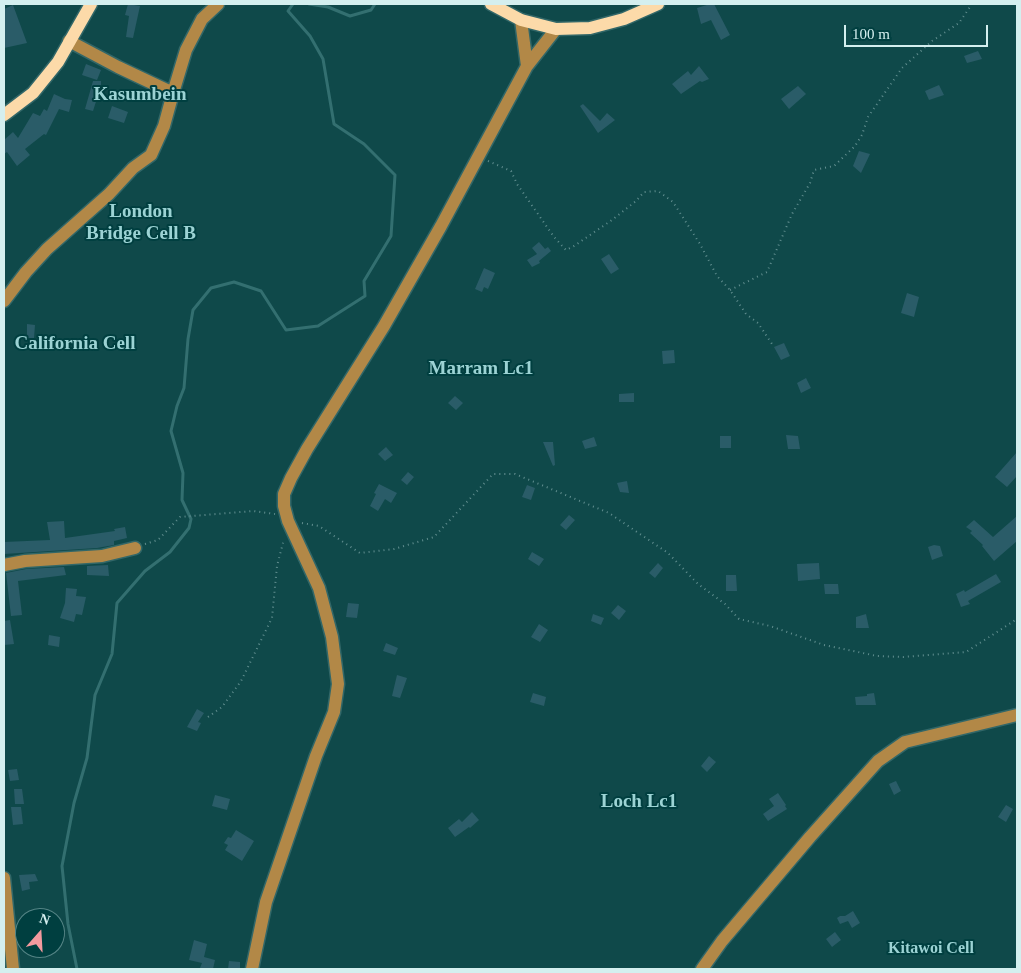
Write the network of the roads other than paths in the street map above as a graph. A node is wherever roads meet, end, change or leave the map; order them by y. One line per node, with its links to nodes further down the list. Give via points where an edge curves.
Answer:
1 (91, 4): 7 (main road)
2 (218, 4): 9 (street, via 202,19 186,50)
3 (491, 4): 5 (main road)
4 (658, 4): 6 (main road, via 590,28)
5 (521, 20): 6 (main road); 8 (street)
6 (556, 29): 8 (street)
7 (70, 41): 9 (street); 10 (main road, via 33,93)
8 (527, 66): 17 (street, via 384,326 307,449 284,494 288,519 319,588 332,637 338,684 334,712 266,902)
9 (173, 93): 11 (street, via 151,156 133,168 47,249)
10 (4, 115)
11 (4, 301)
12 (135, 548): 13 (street, via 102,556)
13 (4, 565)
14 (1017, 714): 18 (street, via 905,742 878,761 810,837)
15 (4, 878): 16 (street)
16 (13, 969)
17 (252, 969)
18 (702, 969)

